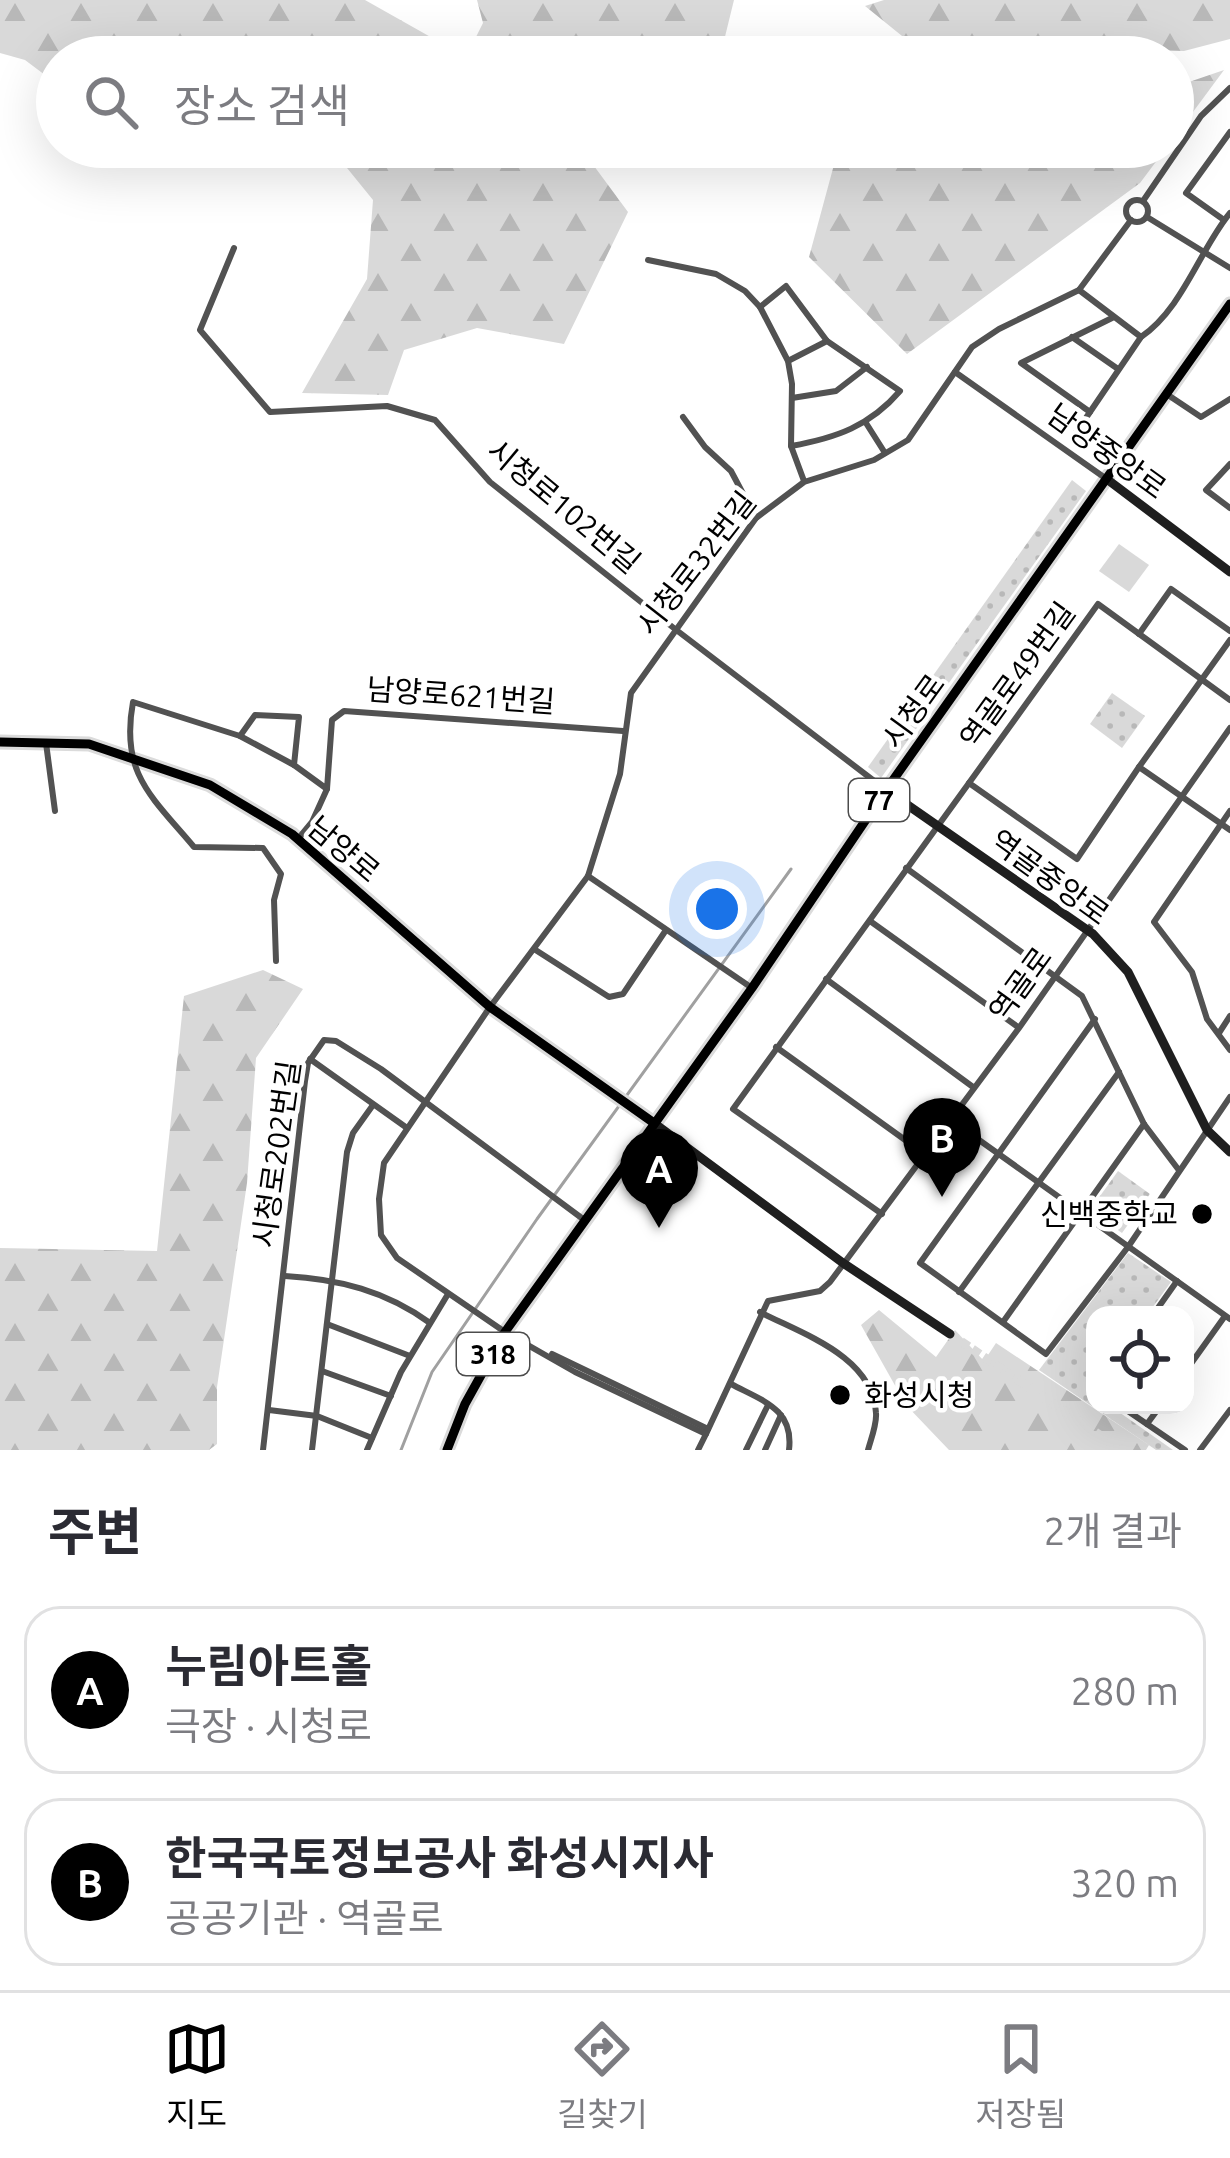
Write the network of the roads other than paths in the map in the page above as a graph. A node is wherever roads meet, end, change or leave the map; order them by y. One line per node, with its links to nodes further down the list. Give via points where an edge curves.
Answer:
1 (1230, 88): 2 (street)
2 (1194, 126)
3 (1230, 132): 6 (street, via 1186,194)
4 (1166, 168): 5 (street)
5 (1143, 201): 7 (street); 8 (street, via 1126,207)
6 (1227, 216): 10 (street)
7 (1147, 217): 8 (street); 10 (street)
8 (1131, 220): 13 (street, 시청로32번길)
9 (234, 248): 39 (street, 시청로102번길, via 200,330 270,412 388,406 435,420 490,482)
10 (1204, 252): 12 (street); 18 (street)
11 (648, 260): 15 (street, via 716,274)
12 (1230, 268)
13 (1079, 290): 16 (street); 23 (street, 시청로32번길, via 999,329)
14 (1230, 304): 24 (main road, 시청로 / 77)
15 (760, 307): 19 (street, via 786,286); 20 (street)
16 (1112, 317): 17 (street, 남양중앙로); 18 (street)
17 (1072, 337): 22 (street); 27 (street, 남양중앙로, via 1021,363)
18 (1141, 337): 22 (street)
19 (827, 340): 20 (street); 21 (street)
20 (788, 361): 25 (street)
21 (866, 367): 25 (street, via 836,391); 29 (street, via 900,391)
22 (1119, 370): 27 (street)
23 (955, 372): 32 (street, 시청로32번길, via 908,440); 34 (street, 남양중앙로)
24 (1168, 395): 26 (street, via 1201,417); 34 (main road, 시청로 / 77)
25 (792, 398): 31 (street)
26 (1230, 399)
27 (1090, 412): 30 (street)
28 (683, 417): 37 (street, via 731,471)
29 (866, 423): 31 (street); 32 (street)
30 (1073, 437)
31 (791, 446): 35 (street)
32 (885, 453): 35 (street, 시청로32번길)
33 (1230, 464): 36 (street, via 1206,490)
34 (1108, 480): 38 (street, 남양중앙로); 55 (main road, 시청로 / 77)
35 (804, 482): 37 (street, 시청로32번길)
36 (1230, 508)
37 (756, 518): 39 (street, 시청로32번길)
38 (1230, 572)
39 (674, 629): 46 (street, 시청로32번길, via 631,692); 55 (street, 시청로102번길)
40 (1230, 631): 41 (street, via 1171,589)
41 (1138, 634): 43 (street, 역골로49번길); 53 (street, 역골로49번길, via 1098,604)
42 (1230, 640): 43 (street)
43 (1202, 679): 44 (street, 역골로49번길); 52 (street)
44 (1230, 700)
45 (1230, 728): 56 (street, 역골로)
46 (623, 731): 54 (street, 남양로621번길, via 344,711 332,720); 64 (street, 시청로32번길, via 616,789)
47 (240, 736): 50 (street, via 133,702); 51 (street); 51 (street, via 255,715 298,717)
48 (0, 742): 49 (main road, 남양로)
49 (46, 742): 50 (main road, 남양로); 57 (street)
50 (130, 756): 62 (main road, 남양로, via 210,785); 69 (street, via 194,847 263,848 281,874)
51 (294, 765): 54 (street)
52 (1139, 767): 53 (street, 역골로49번길, via 1077,859); 56 (street)
53 (969, 783): 60 (street)
54 (327, 789): 62 (street)
55 (886, 790): 60 (street, 역골중앙로); 72 (main road, 시청로 / 77)
56 (1181, 798): 59 (street); 67 (street, 역골로)
57 (55, 811)
58 (1230, 811): 59 (street)
59 (1221, 824): 61 (street); 77 (street, via 1154,922 1192,971)
60 (936, 825): 63 (street); 67 (street, 역골중앙로)
61 (1230, 830)
62 (298, 839): 73 (main road, 남양로)
63 (906, 868): 65 (street); 70 (street)
64 (588, 876): 66 (street); 68 (street, 시청로32번길)
65 (870, 921): 71 (street); 76 (street)
66 (666, 930): 68 (street, via 623,994 609,997); 72 (street)
67 (1088, 930): 70 (street, 역골로); 90 (street, 역골중앙로, via 1128,972)
68 (534, 949): 73 (street, 시청로32번길)
69 (276, 962)
70 (1057, 975): 75 (street); 76 (street, 역골로)
71 (826, 979): 78 (street); 82 (street)
72 (752, 988): 87 (main road, 시청로 / 77)
73 (490, 1007): 84 (street, 시청로32번길); 87 (main road, 남양로)
74 (1230, 1016): 77 (street)
75 (1095, 1018): 81 (street); 92 (street)
76 (1019, 1028): 82 (street, 역골로)
77 (1218, 1033): 79 (street)
78 (776, 1047): 93 (street); 96 (street, via 733,1108)
79 (1230, 1050)
80 (310, 1059): 84 (street, 시청로202번길, via 324,1040 336,1041); 85 (street); 101 (street, 시청로202번길)
81 (1119, 1072): 88 (street); 95 (street)
82 (973, 1087): 86 (street, 역골로)
83 (1230, 1097): 90 (street)
84 (424, 1102): 89 (street, 시청로32번길); 98 (street, 시청로202번길)
85 (373, 1106): 89 (street); 102 (street, via 347,1152)
86 (951, 1120): 92 (street); 93 (street, 역골로)
87 (654, 1123): 98 (main road, 시청로 / 318); 100 (street)
88 (1144, 1124): 94 (street); 97 (street)
89 (407, 1128): 105 (street, 시청로32번길, via 384,1163 381,1235 397,1258)
90 (1207, 1130): 91 (street, 역골중앙로); 94 (street)
91 (1230, 1152)
92 (998, 1153): 95 (street); 104 (street, via 920,1263)
93 (926, 1155): 96 (street, 역골로)
94 (1178, 1169): 99 (street)
95 (1040, 1184): 97 (street); 104 (street)
96 (882, 1214): 100 (street, 역골로)
97 (1082, 1215): 99 (street); 110 (street)
98 (583, 1219): 112 (main road, 시청로 / 318)
99 (1128, 1247): 103 (street); 110 (street, via 1046,1354)
100 (843, 1263): 107 (street, 역골로, via 820,1291 775,1298); 113 (street)
101 (285, 1276): 102 (street); 121 (street, 시청로202번길)
102 (331, 1281): 109 (street, via 360,1286); 111 (street)
103 (1177, 1281): 106 (street); 108 (street)
104 (959, 1292): 110 (street)
105 (448, 1294): 109 (street); 112 (street)
106 (1159, 1306)
107 (760, 1312): 117 (street); 137 (street, via 858,1369 876,1413)
108 (1228, 1318): 115 (street)
109 (430, 1323): 114 (street)
110 (1003, 1323)
111 (327, 1324): 114 (street); 116 (street)
112 (505, 1332): 127 (street); 132 (main road, 시청로 / 318)
113 (950, 1334)
114 (410, 1356): 118 (street)
115 (1194, 1361)
116 (322, 1371): 118 (street); 125 (street)
117 (730, 1384): 119 (street); 127 (street)
118 (391, 1396): 128 (street)
119 (768, 1404): 122 (street); 134 (street)
120 (1230, 1410): 139 (street)
121 (269, 1411): 125 (street); 129 (street, 시청로202번길)
122 (782, 1413): 135 (street); 136 (street)
123 (1133, 1414): 126 (street)
124 (1155, 1414): 126 (street)
125 (317, 1416): 128 (street); 130 (street)
126 (1148, 1424): 138 (street)
127 (707, 1432): 133 (street)
128 (372, 1438): 131 (street)
129 (262, 1450)
130 (312, 1450)
131 (367, 1450)
132 (447, 1450)
133 (698, 1450)
134 (746, 1450)
135 (765, 1450)
136 (789, 1450)
137 (868, 1450)
138 (1185, 1450)
139 (1200, 1450)

